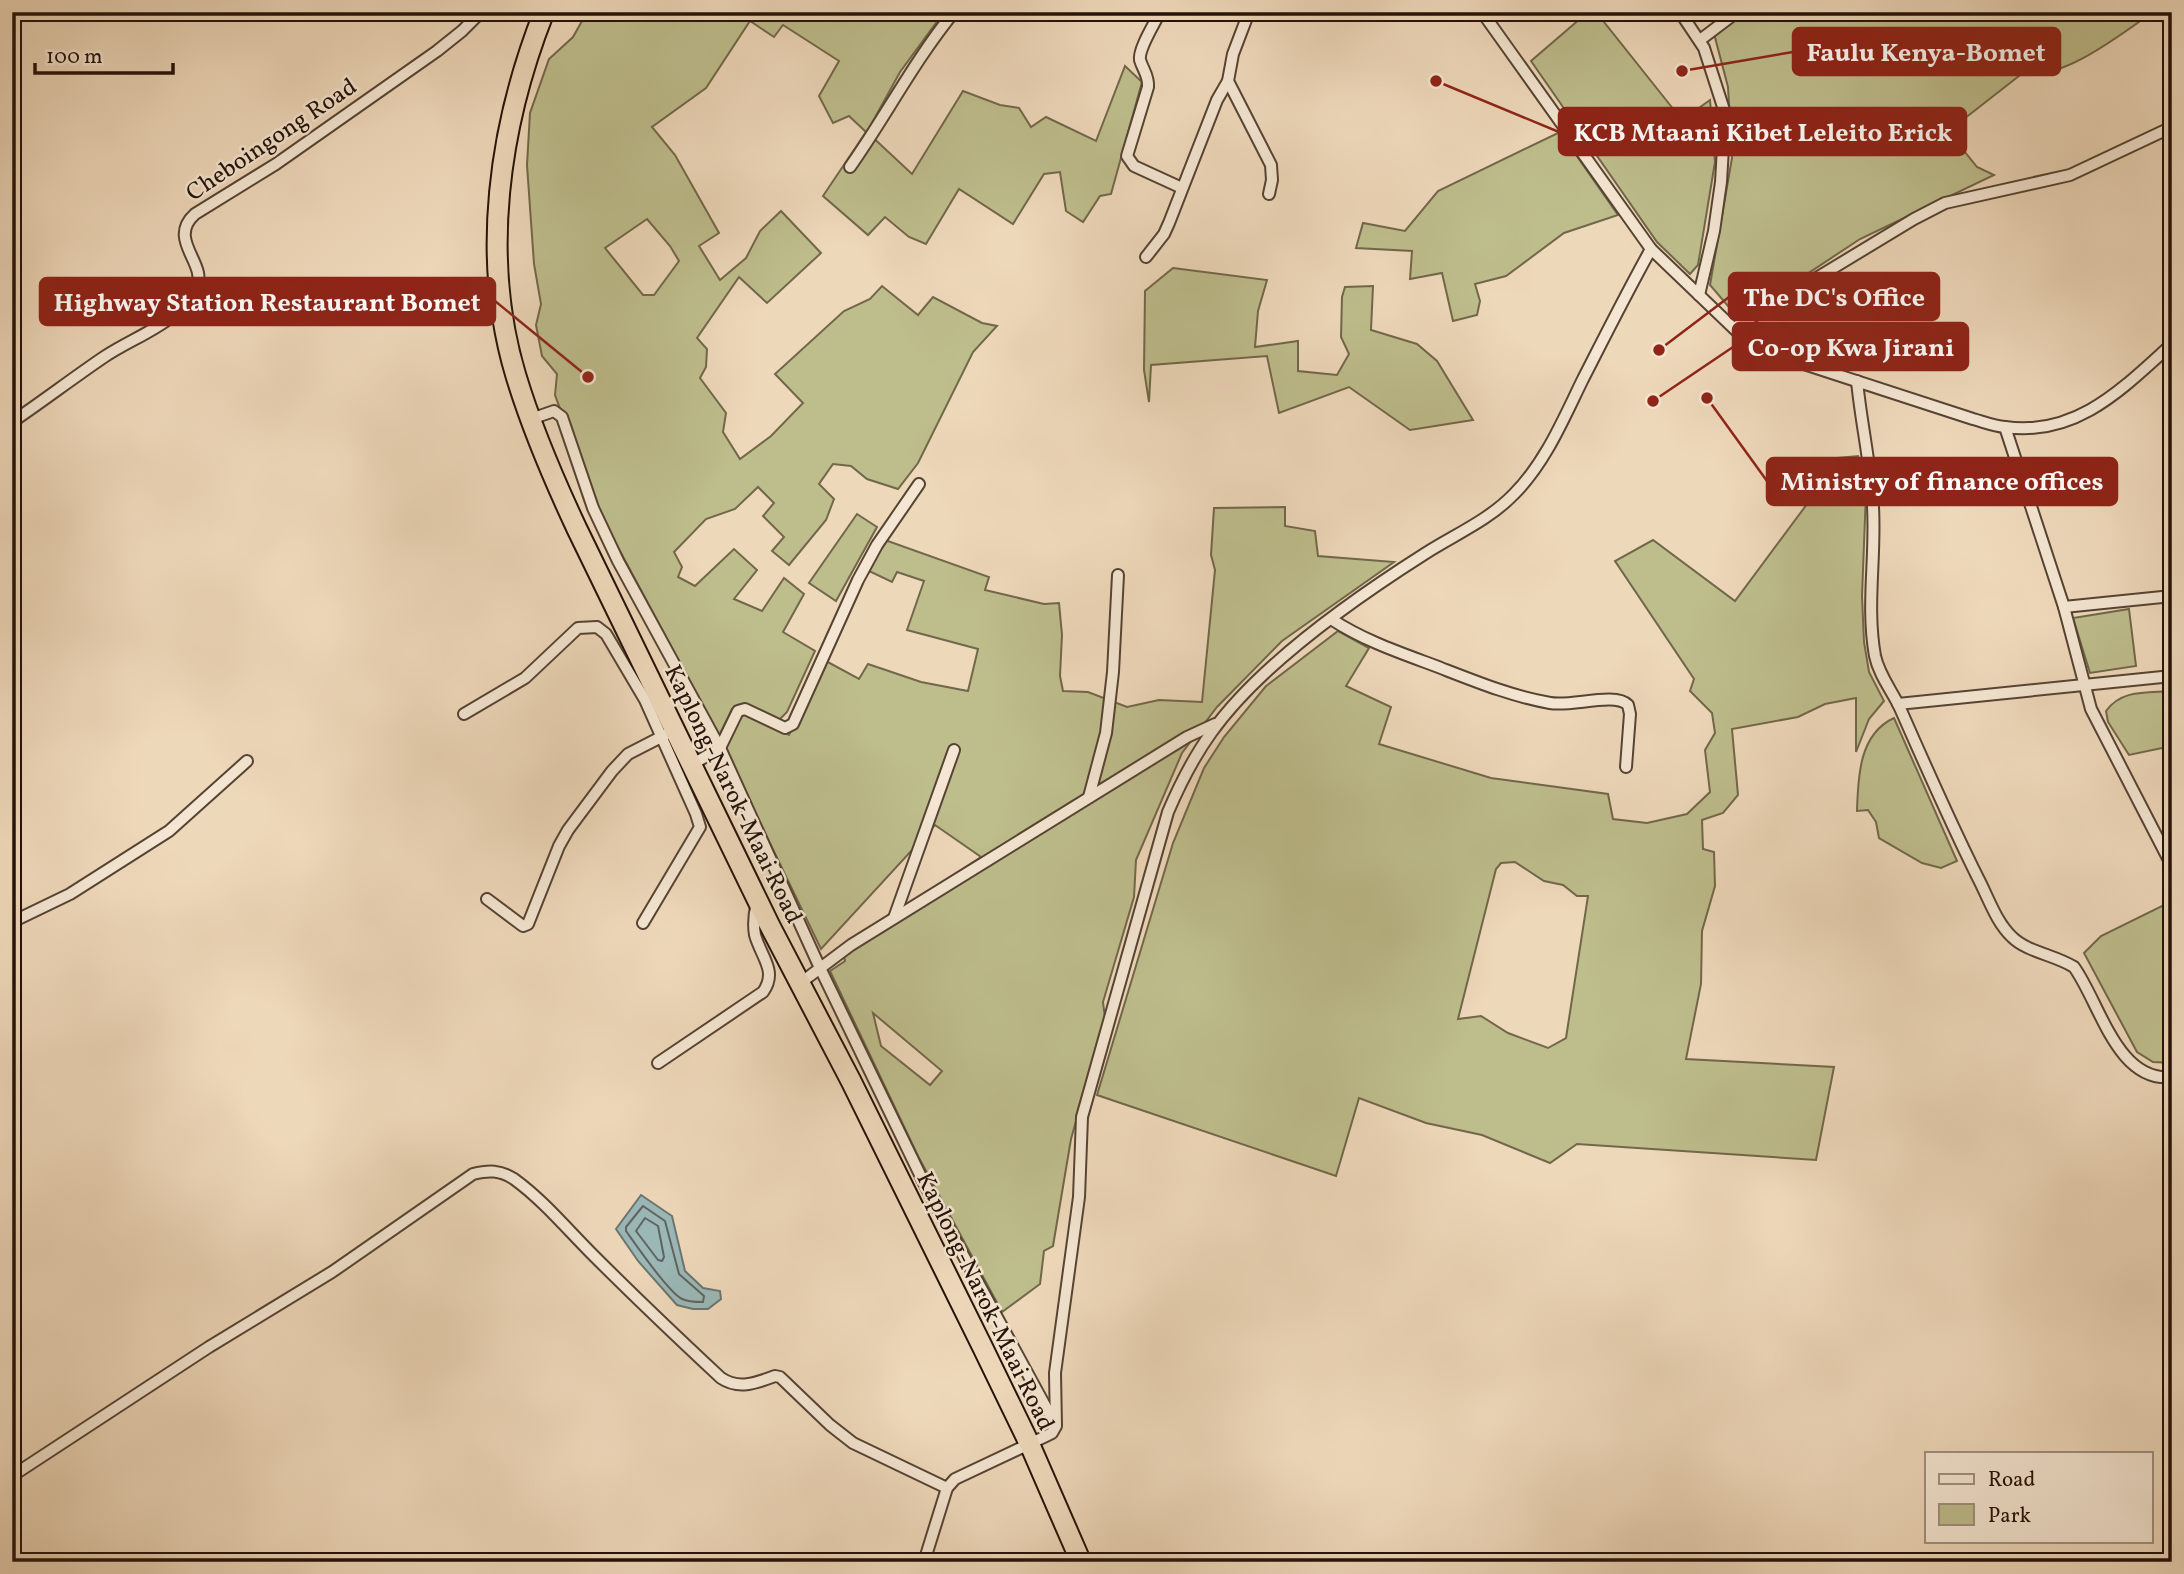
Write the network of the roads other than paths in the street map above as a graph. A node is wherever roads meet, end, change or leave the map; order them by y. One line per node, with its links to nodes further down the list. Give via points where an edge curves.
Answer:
1 (481, 12): 22 (street, Cheboingong Road, via 437,51 295,151 195,214 185,236 198,283 173,317 103,358)
2 (544, 12): 21 (highway, Kaplong-Narok-Maai Road, via 510,116 497,242 505,328)
3 (954, 12): 12 (street)
4 (1160, 12): 13 (street, via 1141,52 1149,87 1127,156 1135,166)
5 (1249, 12): 10 (street)
6 (1482, 12): 15 (street)
7 (1680, 12): 9 (street)
8 (1737, 12): 9 (street)
9 (1700, 40): 17 (street, via 1720,93 1725,129 1714,231)
10 (1228, 81): 13 (street); 14 (street, via 1271,165)
11 (2172, 127): 18 (street, via 2070,175 1945,203)
12 (850, 167)
13 (1182, 188): 16 (street, via 1164,234)
14 (1269, 194)
15 (1651, 249): 17 (street); 30 (street, via 1550,444 1516,492 1497,511 1416,559)
16 (1146, 257)
17 (1699, 295): 18 (street)
18 (1734, 328): 20 (street, via 1773,356)
19 (2172, 344): 23 (street, via 2083,415 2050,425)
20 (1857, 381): 23 (street); 33 (street, via 1873,509 1872,637 1876,660)
21 (531, 419): 24 (street, via 559,413); 26 (highway, Kaplong-Narok-Maai Road)
22 (12, 422)
23 (2005, 427): 29 (street)
24 (583, 480): 26 (street); 37 (street, via 618,561)
25 (919, 484): 37 (street, via 858,580 793,724 785,727 746,709 738,711)
26 (559, 491): 36 (highway, Kaplong-Narok-Maai Road)
27 (1118, 575): 42 (street, via 1106,733)
28 (2172, 596): 29 (street)
29 (2064, 607): 32 (street)
30 (1331, 619): 35 (street, via 1279,660); 41 (street, via 1366,639 1519,697 1570,705 1608,699 1625,702 1630,714)
31 (2172, 676): 32 (street)
32 (2084, 683): 33 (street); 43 (street, via 2097,724)
33 (1898, 704): 52 (street, via 2001,923 2020,944 2074,967 2135,1068 2152,1077)
34 (464, 714): 36 (street, via 525,678 578,628 597,626)
35 (1221, 721): 42 (street); 55 (street, via 1189,766 1168,812 1082,1117 1079,1197 1055,1373)
36 (668, 733): 40 (highway, Kaplong-Narok-Maai Road); 44 (street, via 628,754 568,830 526,926); 48 (street, via 700,827)
37 (720, 748): 40 (street); 49 (street)
38 (954, 750): 46 (street)
39 (247, 761): 47 (street, via 169,831 70,894)
40 (693, 764): 45 (highway, Kaplong-Narok-Maai Road)
41 (1626, 767)
42 (1089, 797): 46 (street)
43 (2172, 866)
44 (487, 899)
45 (758, 900): 50 (highway, Kaplong-Narok-Maai Road); 51 (street, via 753,920 770,982 763,992)
46 (894, 918): 49 (street)
47 (12, 922)
48 (643, 923)
49 (820, 968): 50 (street); 53 (street)
50 (799, 984): 54 (highway, Kaplong-Narok-Maai Road)
51 (658, 1063)
52 (2172, 1077)
53 (925, 1185): 54 (street); 55 (street)
54 (904, 1192): 56 (highway, Kaplong-Narok-Maai Road)
55 (1056, 1426): 56 (street)
56 (1030, 1445): 58 (street, via 955,1479); 59 (highway, Kaplong-Narok-Maai Road)
57 (12, 1476): 58 (street, via 332,1272 473,1174 486,1170 513,1179 539,1201 721,1378 739,1385 780,1377 853,1443)
58 (947, 1488): 60 (street)
59 (1078, 1556)
60 (925, 1562)

